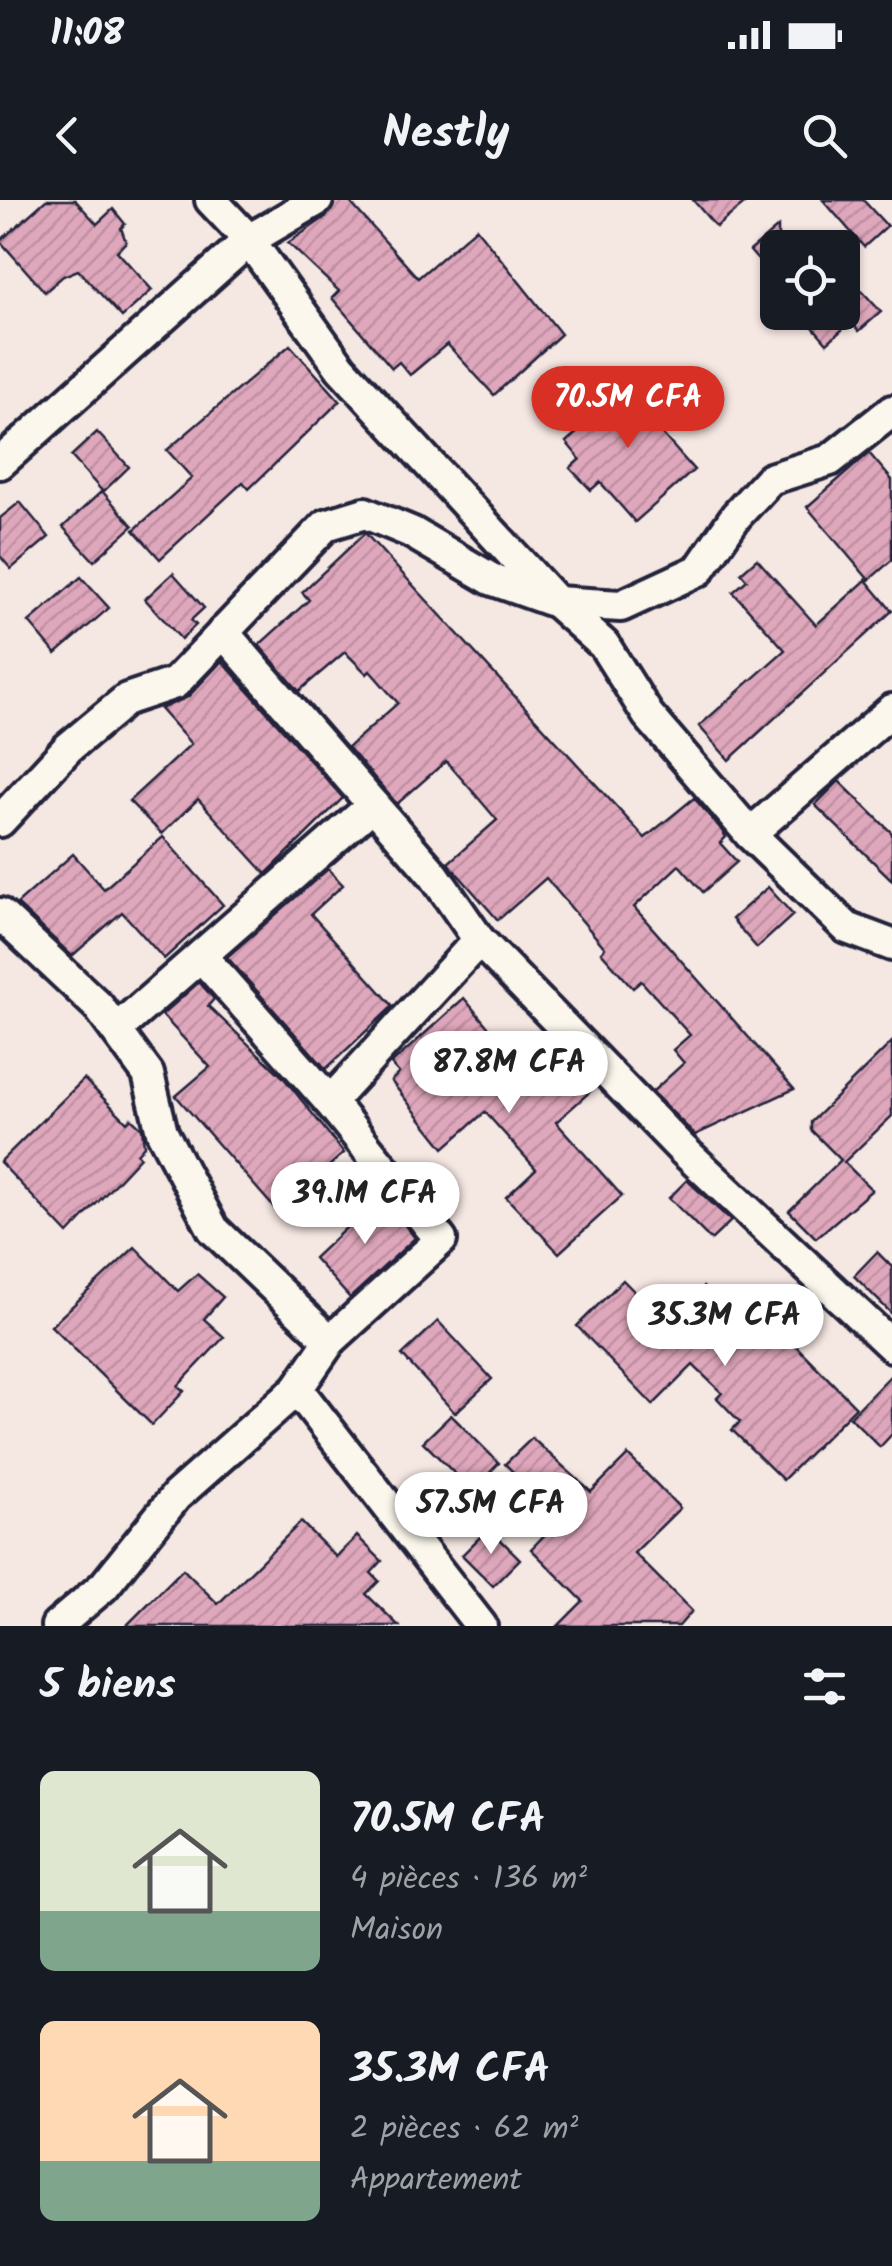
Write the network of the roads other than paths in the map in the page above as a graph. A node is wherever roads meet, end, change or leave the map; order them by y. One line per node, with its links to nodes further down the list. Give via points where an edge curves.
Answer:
1 (211, 200): 3 (street)
2 (316, 200): 3 (street)
3 (249, 240): 5 (street); 6 (street, via 341,368)
4 (892, 411): 7 (street, via 830,460 770,479 698,570)
5 (0, 462)
6 (556, 602): 7 (street); 8 (street, via 492,579 366,513 326,525); 9 (street)
7 (621, 606): 9 (street)
8 (223, 632): 11 (street); 12 (street, via 174,683 126,699 68,748)
9 (604, 645): 13 (street, via 648,715)
10 (892, 710): 13 (street)
11 (374, 805): 15 (street); 17 (street)
12 (0, 821)
13 (750, 834): 16 (street, via 847,928)
14 (0, 914): 18 (street)
15 (480, 940): 19 (street); 21 (street, via 682,1150)
16 (892, 945)
17 (201, 956): 18 (street); 19 (street)
18 (116, 1030): 20 (street, via 148,1074 162,1132 213,1228)
19 (330, 1102): 20 (street, via 441,1240)
20 (330, 1341): 22 (street)
21 (892, 1346)
22 (297, 1389): 23 (street, via 176,1496 104,1586); 24 (street)
23 (56, 1626)
24 (481, 1626)

